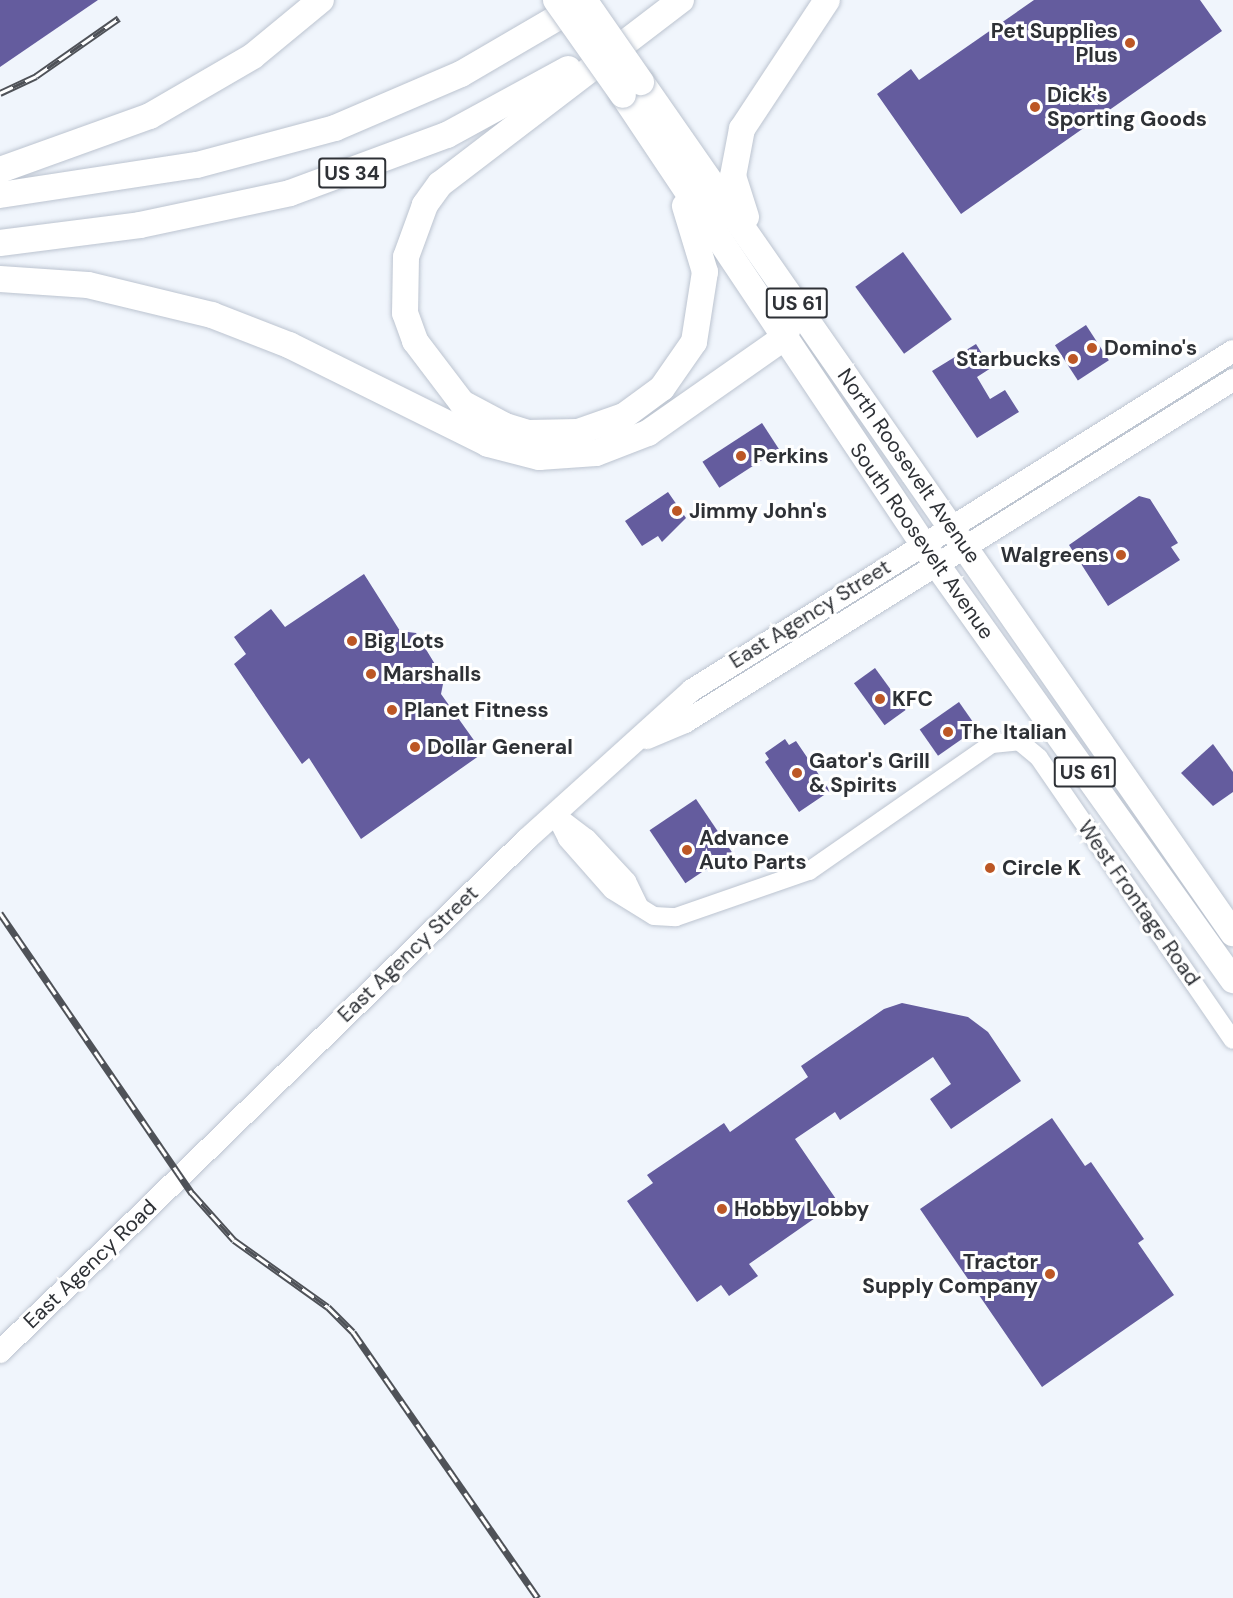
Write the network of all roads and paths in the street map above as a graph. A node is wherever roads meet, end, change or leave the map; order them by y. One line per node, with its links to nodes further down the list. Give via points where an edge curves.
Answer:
1 (321, 0): 9 (highway, via 253,56 150,116)
2 (556, 0): 7 (highway, US 61, bridge)
3 (585, 0): 7 (highway, North Roosevelt Avenue / US 61, bridge); 10 (highway, US 34, via 461,74 335,128 198,165)
4 (665, 0): 11 (highway, US 34, via 538,87 397,156 240,206)
5 (681, 0): 8 (highway, via 458,167 425,205 406,257 405,313 428,364 480,416 528,433 578,432 604,425 662,388 694,342 704,298 699,245)
6 (827, 0): 12 (highway, via 756,104 735,153 738,202)
7 (632, 89): 8 (highway, South Roosevelt Avenue / US 61); 12 (highway, North Roosevelt Avenue / US 61)
8 (647, 131): 15 (highway, South Roosevelt Avenue / US 61)
9 (0, 170)
10 (0, 195)
11 (0, 243)
12 (774, 270): 14 (highway, North Roosevelt Avenue / US 61)
13 (0, 279): 15 (highway, via 98,286 212,315 290,345 488,444 539,457 596,453 648,433)
14 (797, 303): 15 (highway); 18 (highway, North Roosevelt Avenue / US 61)
15 (785, 337): 19 (highway, South Roosevelt Avenue / US 61)
16 (1232, 352): 18 (main road, East Agency Street)
17 (1233, 380): 18 (main road, East Agency Street)
18 (958, 537): 19 (main road, East Agency Street); 20 (main road, East Agency Street); 23 (highway, North Roosevelt Avenue / US 61)
19 (922, 544): 20 (highway, South Roosevelt Avenue / US 61); 21 (main road, East Agency Street, via 707,679)
20 (937, 565): 21 (main road, East Agency Street, via 685,722); 24 (highway, South Roosevelt Avenue / US 61)
21 (643, 739): 22 (main road, East Agency Street)
22 (554, 813): 25 (street, West Frontage Road, via 587,838 619,873 639,906 654,916 676,917 794,878 992,744 1018,741 1039,758); 26 (main road, East Agency Street)
23 (1233, 933)
24 (1233, 980)
25 (1233, 1040)
26 (180, 1177): 27 (main road, East Agency Road)
27 (0, 1352)

